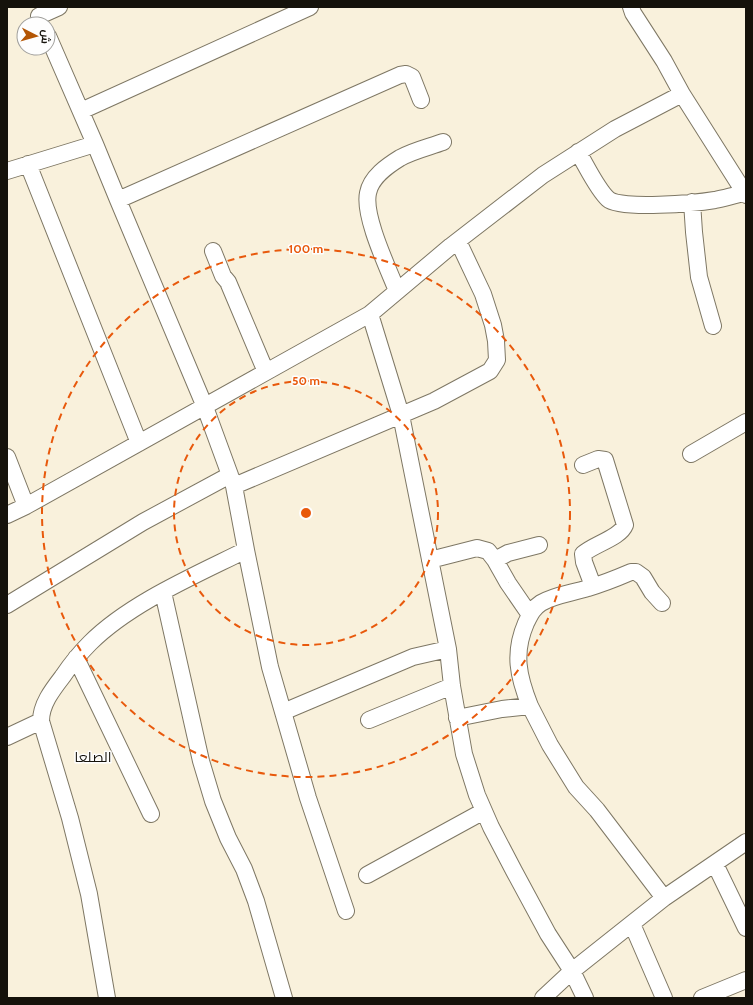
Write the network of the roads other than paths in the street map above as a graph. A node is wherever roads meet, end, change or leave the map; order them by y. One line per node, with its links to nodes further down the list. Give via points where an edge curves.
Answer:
1 (59, 7): 4 (street)
2 (310, 7): 8 (street)
3 (631, 7): 6 (street)
4 (39, 16)
5 (56, 54): 8 (street)
6 (682, 94): 11 (street, via 615,129); 14 (street)
7 (421, 100): 15 (street, via 412,77 400,75)
8 (81, 111): 10 (street)
9 (443, 142): 19 (street, via 401,157 382,170 368,192 371,225)
10 (95, 144): 12 (street); 15 (street)
11 (578, 152): 16 (street, via 600,189 612,202 648,205); 17 (street, via 543,175)
12 (28, 164): 13 (street); 26 (street)
13 (7, 171)
14 (745, 194): 16 (street)
15 (118, 200): 23 (street)
16 (692, 202): 21 (street, via 699,276)
17 (458, 240): 19 (street); 24 (street, via 483,294 493,325 497,360 490,371 434,401)
18 (212, 251): 22 (street)
19 (397, 291): 20 (street)
20 (370, 314): 22 (street); 24 (street)
21 (713, 326)
22 (266, 372): 23 (street)
23 (205, 407): 26 (street); 30 (street)
24 (401, 415): 30 (street); 35 (street)
25 (746, 422): 27 (street)
26 (138, 443): 31 (street)
27 (691, 454)
28 (7, 457): 31 (street)
29 (583, 465): 37 (street, via 598,459 606,461 625,525 619,532 583,554)
30 (232, 480): 34 (street); 40 (street, via 143,522)
31 (26, 506): 32 (street)
32 (7, 515)
33 (539, 545): 36 (street, via 508,553)
34 (246, 550): 38 (street); 46 (street, via 270,667)
35 (430, 560): 36 (street, via 477,548 488,551); 42 (street)
36 (496, 560): 41 (street)
37 (593, 586): 39 (street, via 636,572); 41 (street, via 542,602 534,608)
38 (163, 592): 43 (street, via 103,631); 64 (street, via 201,761 228,838 244,869 256,902)
39 (662, 604)
40 (7, 605)
41 (530, 616): 45 (street, via 521,637 518,668)
42 (448, 649): 44 (street); 46 (street, via 413,657)
43 (76, 658): 49 (street, via 46,700); 52 (street)
44 (452, 686): 47 (street); 48 (street)
45 (530, 706): 47 (street); 56 (street, via 576,787 602,816)
46 (283, 712): 57 (street, via 308,798)
47 (457, 718): 51 (street, via 464,754)
48 (369, 720)
49 (41, 721): 50 (street); 63 (street, via 70,818 89,894)
50 (7, 736)
51 (484, 810): 55 (street); 60 (street, via 544,927)
52 (151, 814)
53 (746, 842): 54 (street)
54 (715, 864): 56 (street); 58 (street)
55 (367, 875)
56 (664, 898): 59 (street)
57 (346, 911)
58 (745, 923)
59 (632, 924): 60 (street); 66 (street)
60 (572, 971): 62 (street); 65 (street)
61 (746, 980): 67 (street)
62 (545, 997)
63 (107, 998)
64 (284, 998)
65 (585, 998)
66 (664, 998)
67 (702, 998)

